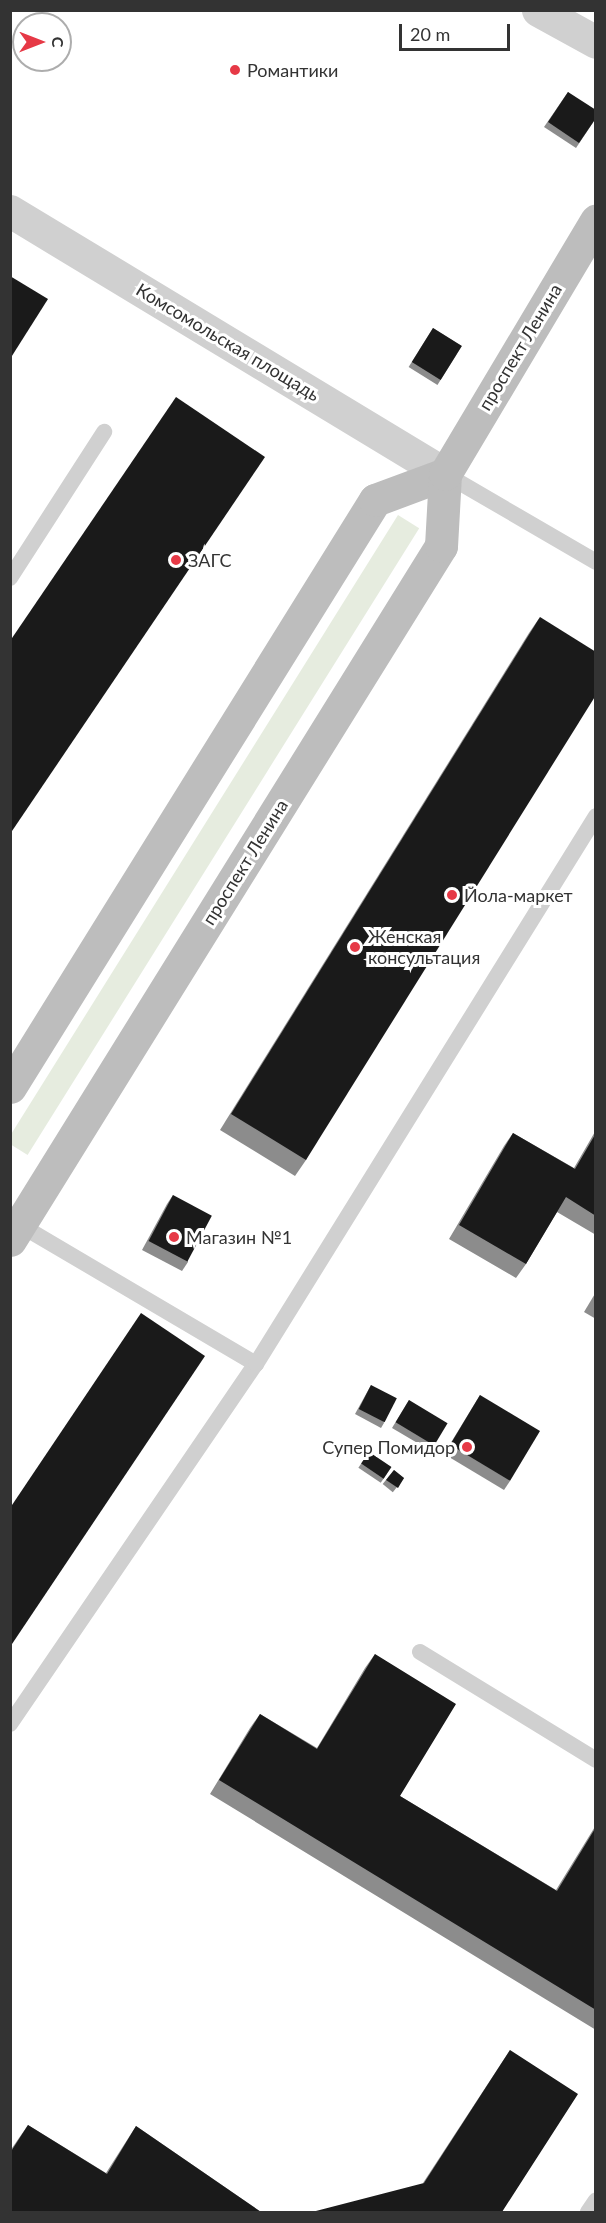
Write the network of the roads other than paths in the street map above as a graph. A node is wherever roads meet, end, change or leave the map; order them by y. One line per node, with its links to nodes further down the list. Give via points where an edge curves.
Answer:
1 (538, 10): 2 (street)
2 (596, 42)
3 (10, 211): 6 (street, Комсомольская площадь)
4 (596, 220): 6 (main road, проспект Ленина)
5 (104, 432): 8 (lane)
6 (445, 474): 7 (lane); 10 (main road, via 375,500); 11 (main road, проспект Ленина, via 441,546)
7 (596, 562)
8 (10, 578)
9 (596, 816): 12 (lane)
10 (10, 1087)
11 (15, 1232): 12 (lane)
12 (256, 1364): 14 (lane)
13 (420, 1652): 15 (lane)
14 (10, 1724)
15 (596, 1760)
16 (596, 2200): 17 (lane)
17 (588, 2212)

